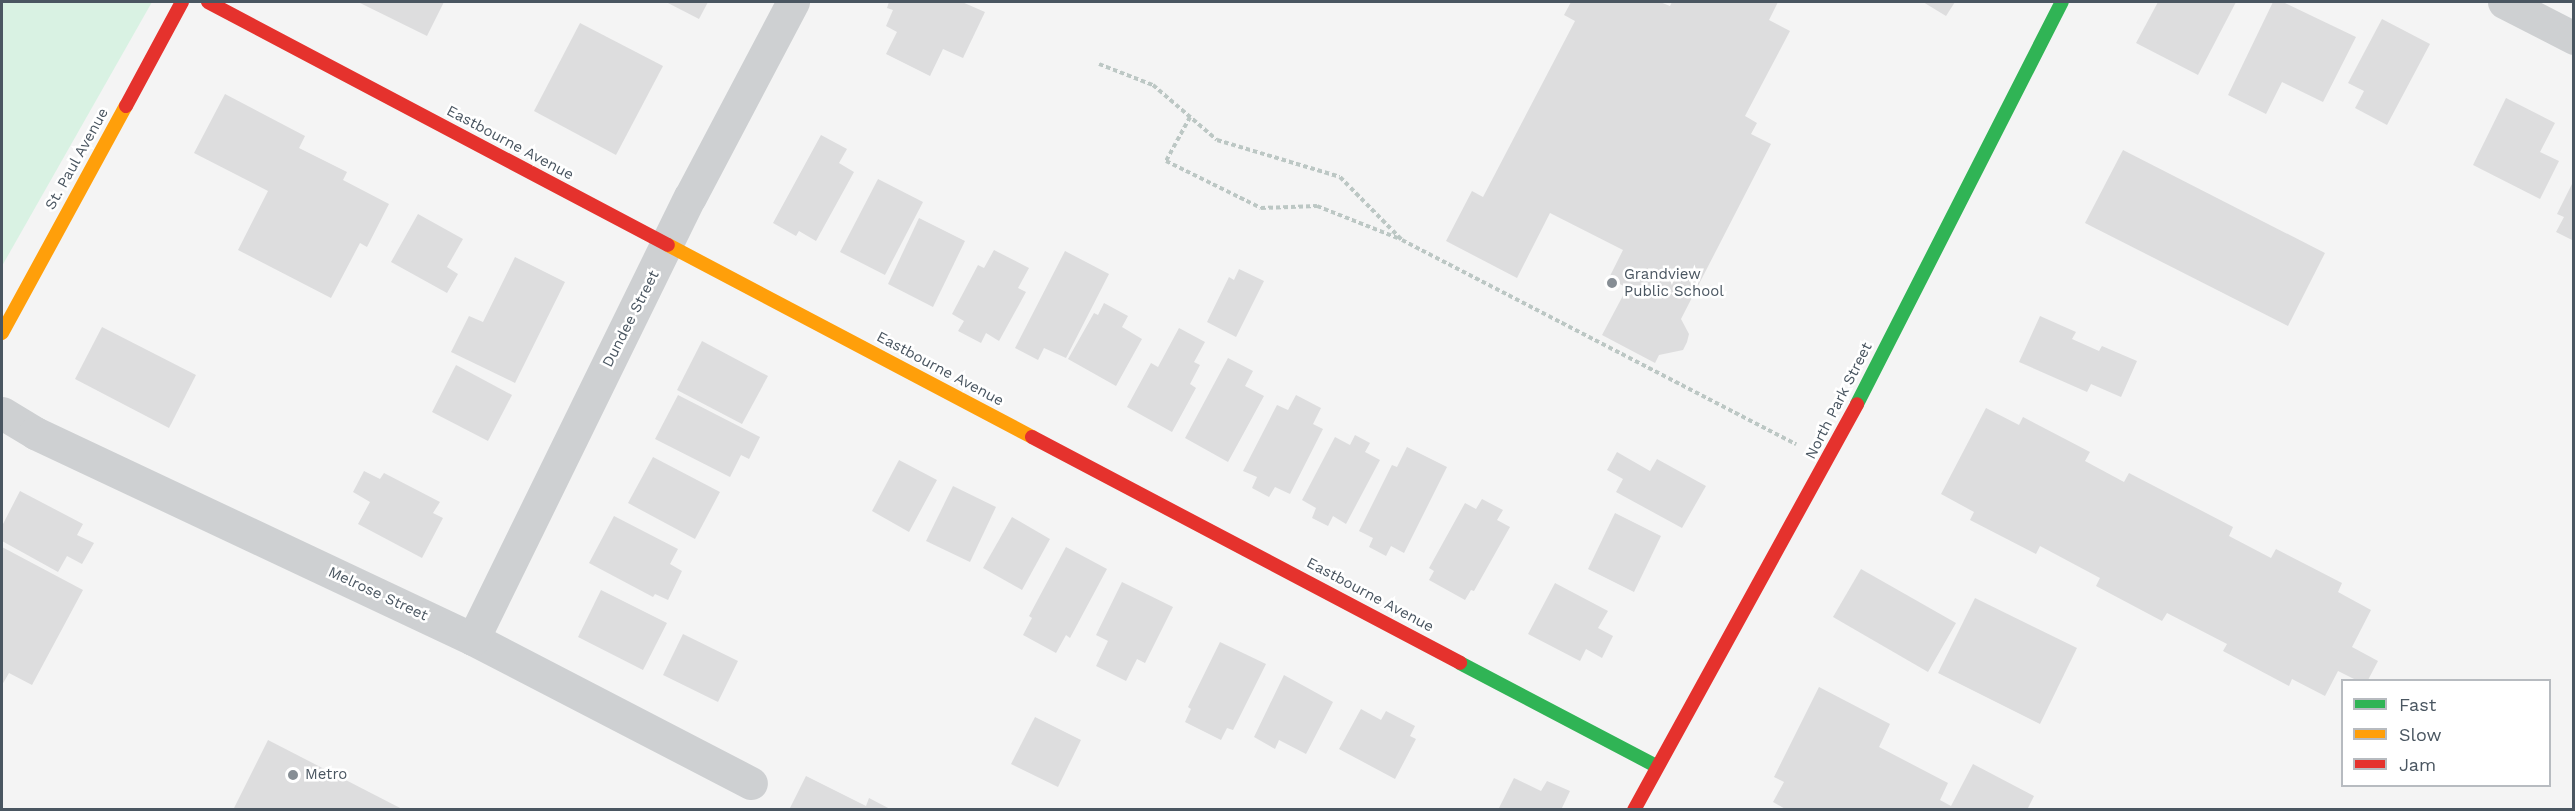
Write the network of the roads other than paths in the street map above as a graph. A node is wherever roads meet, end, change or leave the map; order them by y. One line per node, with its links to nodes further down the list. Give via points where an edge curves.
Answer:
1 (182, 2): 8 (street, St. Paul Avenue)
2 (208, 2): 7 (street, Eastbourne Avenue)
3 (794, 2): 7 (street, Dundee Street)
4 (2062, 2): 11 (street, North Park Street, via 1828,460)
5 (2504, 2): 6 (street)
6 (2574, 38)
7 (668, 245): 10 (street, Dundee Street); 11 (street, Eastbourne Avenue)
8 (2, 333)
9 (2, 413): 10 (street, Melrose Street, via 46,438)
10 (473, 639): 12 (street, Melrose Street)
11 (1656, 766): 13 (street, North Park Street)
12 (751, 783)
13 (1634, 810)

